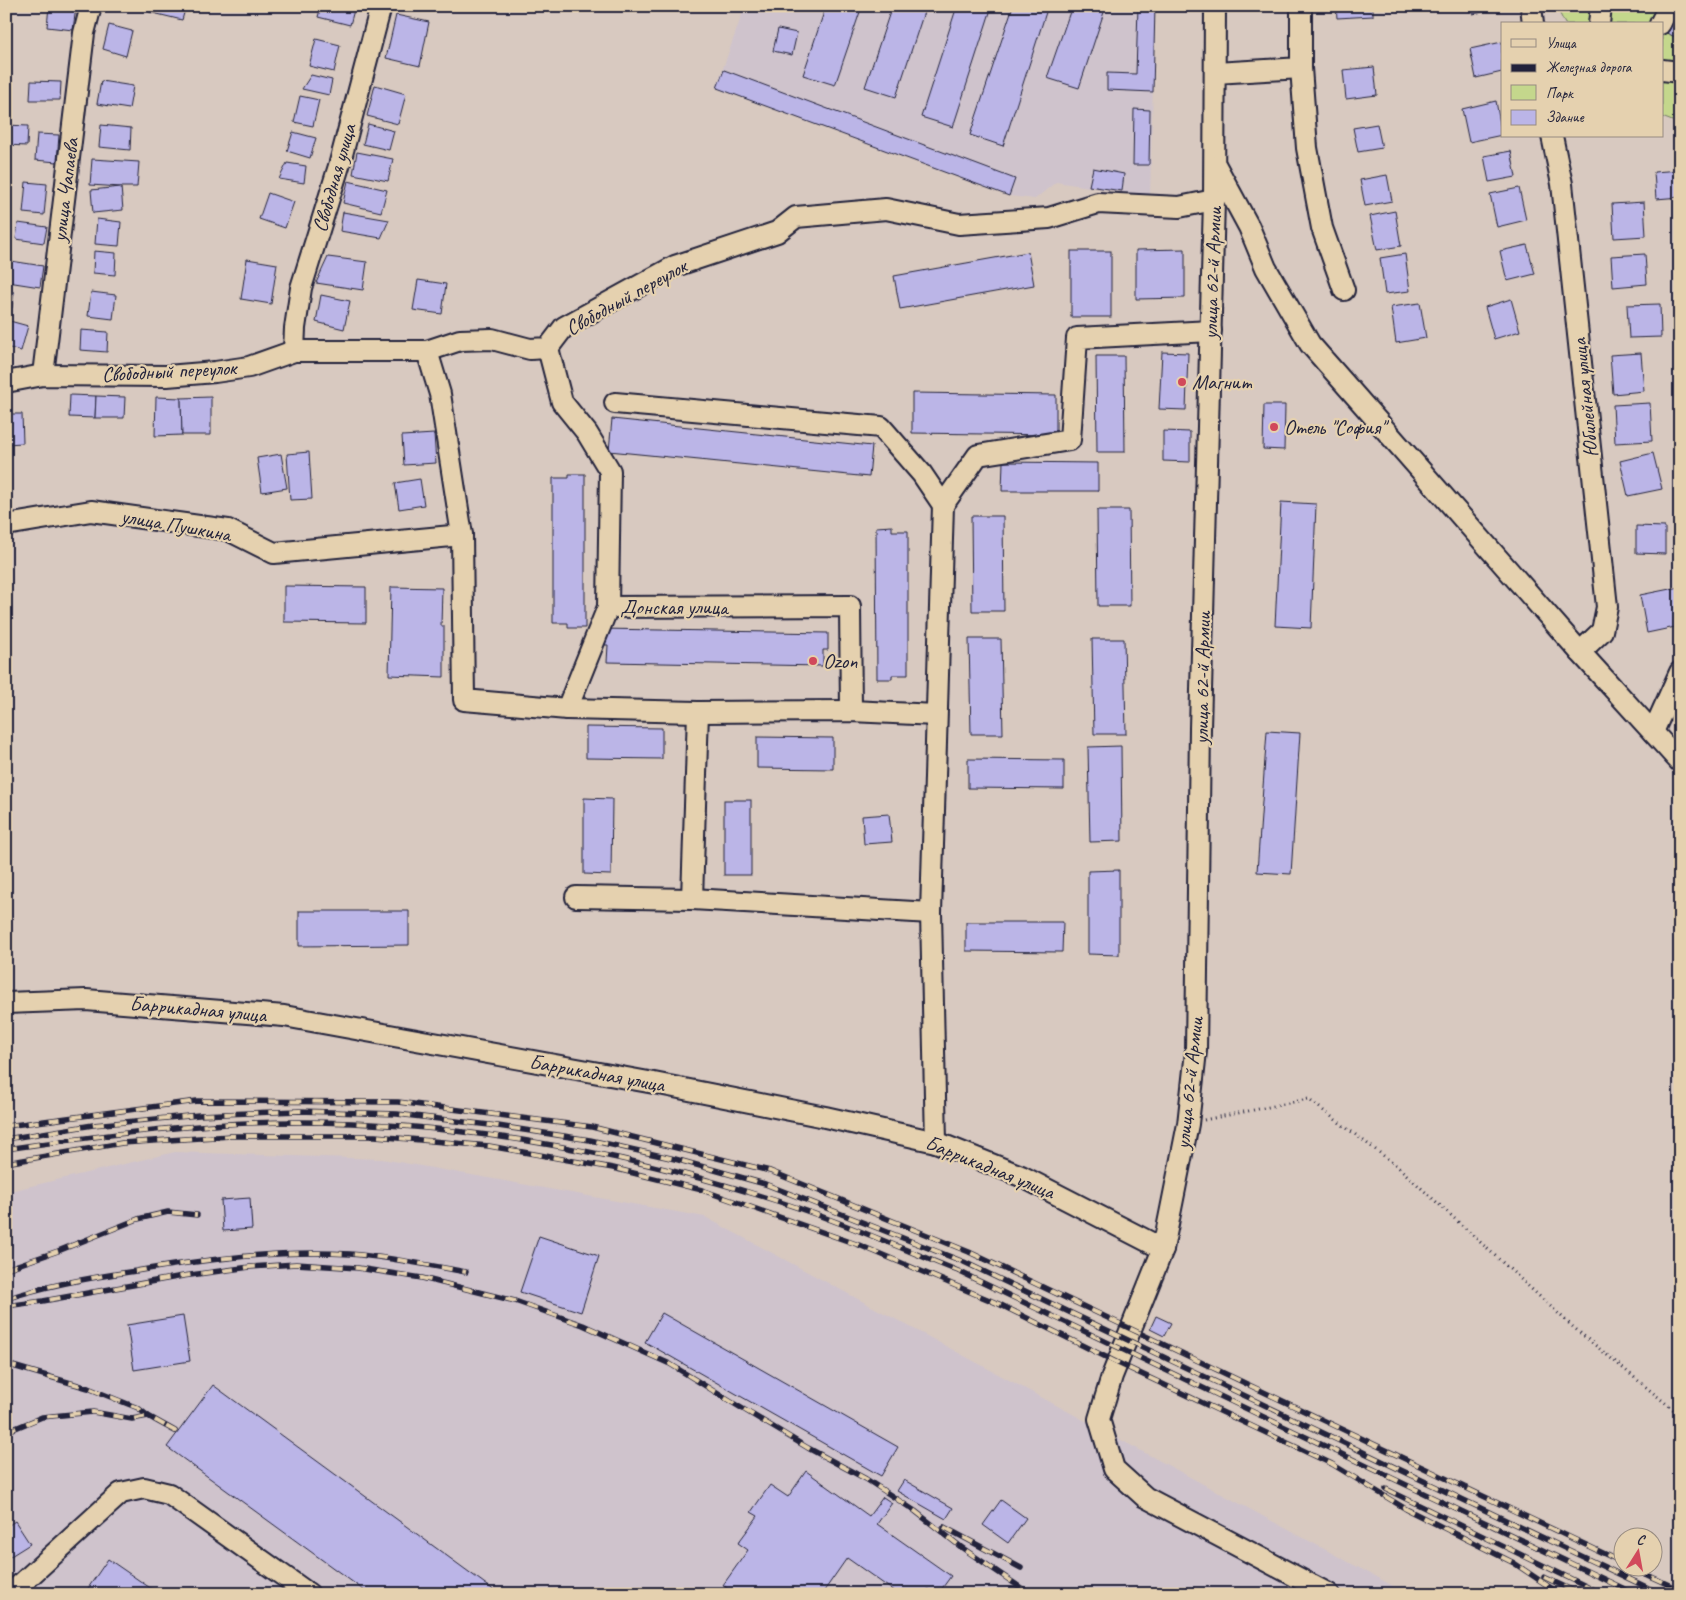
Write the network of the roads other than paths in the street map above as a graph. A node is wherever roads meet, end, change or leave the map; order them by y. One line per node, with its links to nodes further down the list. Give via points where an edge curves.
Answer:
1 (91, 6): 23 (street, улица Чапаева, via 84,33)
2 (381, 6): 21 (street, Свободная улица, via 339,166 301,288)
3 (1216, 6): 14 (street, улица 62-й Армии)
4 (1301, 6): 11 (street)
5 (1530, 6): 8 (street)
6 (1601, 6): 9 (street)
7 (1669, 6): 10 (street)
8 (1533, 22)
9 (1599, 22)
10 (1661, 22)
11 (1301, 68): 14 (street); 18 (street, via 1307,148 1322,228)
12 (1664, 70): 13 (street)
13 (1680, 72)
14 (1215, 73): 16 (street, улица 62-й Армии)
15 (1552, 138): 30 (street, Юбилейная улица, via 1562,184 1607,607 1602,631)
16 (1213, 162): 17 (street, улица 62-й Армии); 30 (street, via 1249,227 1266,268 1310,344)
17 (1214, 200): 19 (street, улица 62-й Армии); 20 (street, Свободный переулок, via 1179,207 1098,202 1049,218 960,224 886,209 796,217 777,232 675,266 564,327)
18 (1344, 290)
19 (1211, 332): 26 (street, via 1076,338 1070,440 978,455); 43 (street, улица 62-й Армии, via 1200,728 1196,1051 1188,1124)
20 (548, 348): 22 (street, Свободный переулок, via 530,349 492,339 468,339); 29 (street, Донская улица, via 562,402 588,433 610,472)
21 (294, 351): 22 (street, Свободный переулок); 23 (street, Свободный переулок, via 249,367 215,372 167,376)
22 (427, 351): 28 (street, via 440,394)
23 (43, 376): 24 (street, Свободный переулок)
24 (6, 382)
25 (615, 403): 26 (street, via 881,427 922,474)
26 (943, 505): 35 (street)
27 (6, 526): 28 (street, улица Пушкина, via 91,511 228,530 274,553)
28 (462, 534): 32 (street, via 464,700)
29 (608, 607): 32 (street); 33 (street, Донская улица, via 850,606)
30 (1580, 652): 36 (street)
31 (1680, 672): 36 (street)
32 (567, 709): 34 (street)
33 (851, 711): 34 (street); 35 (street)
34 (698, 712): 39 (street)
35 (936, 715): 40 (street)
36 (1653, 732): 37 (street)
37 (1680, 762)
38 (576, 898): 39 (street)
39 (692, 898): 40 (street)
40 (932, 913): 42 (street)
41 (6, 1003): 42 (street, Баррикадная улица, via 86,1000 284,1016 654,1083)
42 (936, 1142): 43 (street, Баррикадная улица, via 1021,1176)
43 (1163, 1249): 46 (street, улица 62-й Армии, via 1112,1376 1099,1419 1114,1470 1145,1497)
44 (10, 1594): 45 (street, via 121,1493 144,1488 169,1494)
45 (309, 1594)
46 (1330, 1594)

